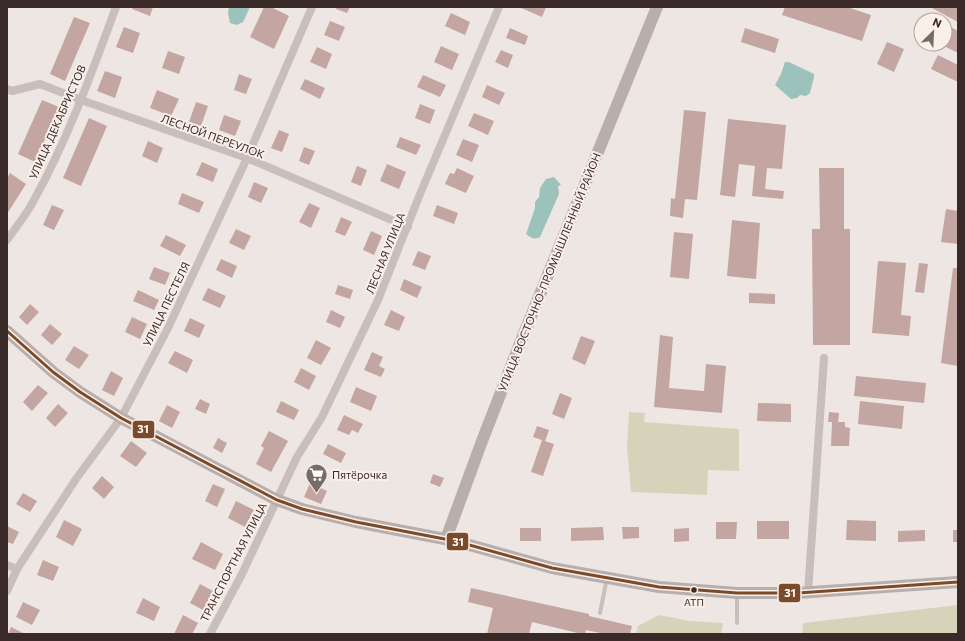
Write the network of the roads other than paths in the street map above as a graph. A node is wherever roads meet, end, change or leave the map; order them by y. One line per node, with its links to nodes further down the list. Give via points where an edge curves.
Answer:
1 (116, 7): 7 (street, УЛИЦА ДЕКАБРИСТОВ)
2 (302, 7): 5 (street)
3 (499, 7): 9 (street, ЛЕСНАЯ УЛИЦА)
4 (657, 7): 15 (main road, УЛИЦА ВОСТОЧНО-ПРОМЫШЛЕННЫЙ РАЙОН, via 523,336)
5 (311, 9): 8 (street, УЛИЦА ПЕСТЕЛЯ)
6 (7, 89): 7 (street, ЛЕСНОЙ ПЕРЕУЛОК, via 12,91 40,84)
7 (81, 100): 8 (street, ЛЕСНОЙ ПЕРЕУЛОК); 10 (street, УЛИЦА ДЕКАБРИСТОВ, via 34,201)
8 (246, 158): 9 (street, ЛЕСНОЙ ПЕРЕУЛОК); 13 (street, УЛИЦА ПЕСТЕЛЯ, via 168,328)
9 (408, 227): 14 (street, ЛЕСНАЯ УЛИЦА, via 378,300 326,410 297,457)
10 (7, 240)
11 (7, 331): 13 (main road, via 53,372)
12 (824, 358): 21 (street)
13 (121, 418): 14 (main road); 17 (street, УЛИЦА ПЕСТЕЛЯ, via 76,479)
14 (277, 500): 15 (main road, via 309,511); 25 (street, ТРАНСПОРТНАЯ УЛИЦА)
15 (446, 539): 18 (main road, via 552,568)
16 (7, 565): 17 (street)
17 (17, 569): 20 (street, УЛИЦА ПЕСТЕЛЯ)
18 (607, 578): 22 (main road, via 659,587); 23 (lane)
19 (958, 582): 21 (main road)
20 (7, 591)
21 (808, 593): 22 (main road)
22 (737, 594): 24 (lane)
23 (600, 613)
24 (737, 623)
25 (210, 634)

